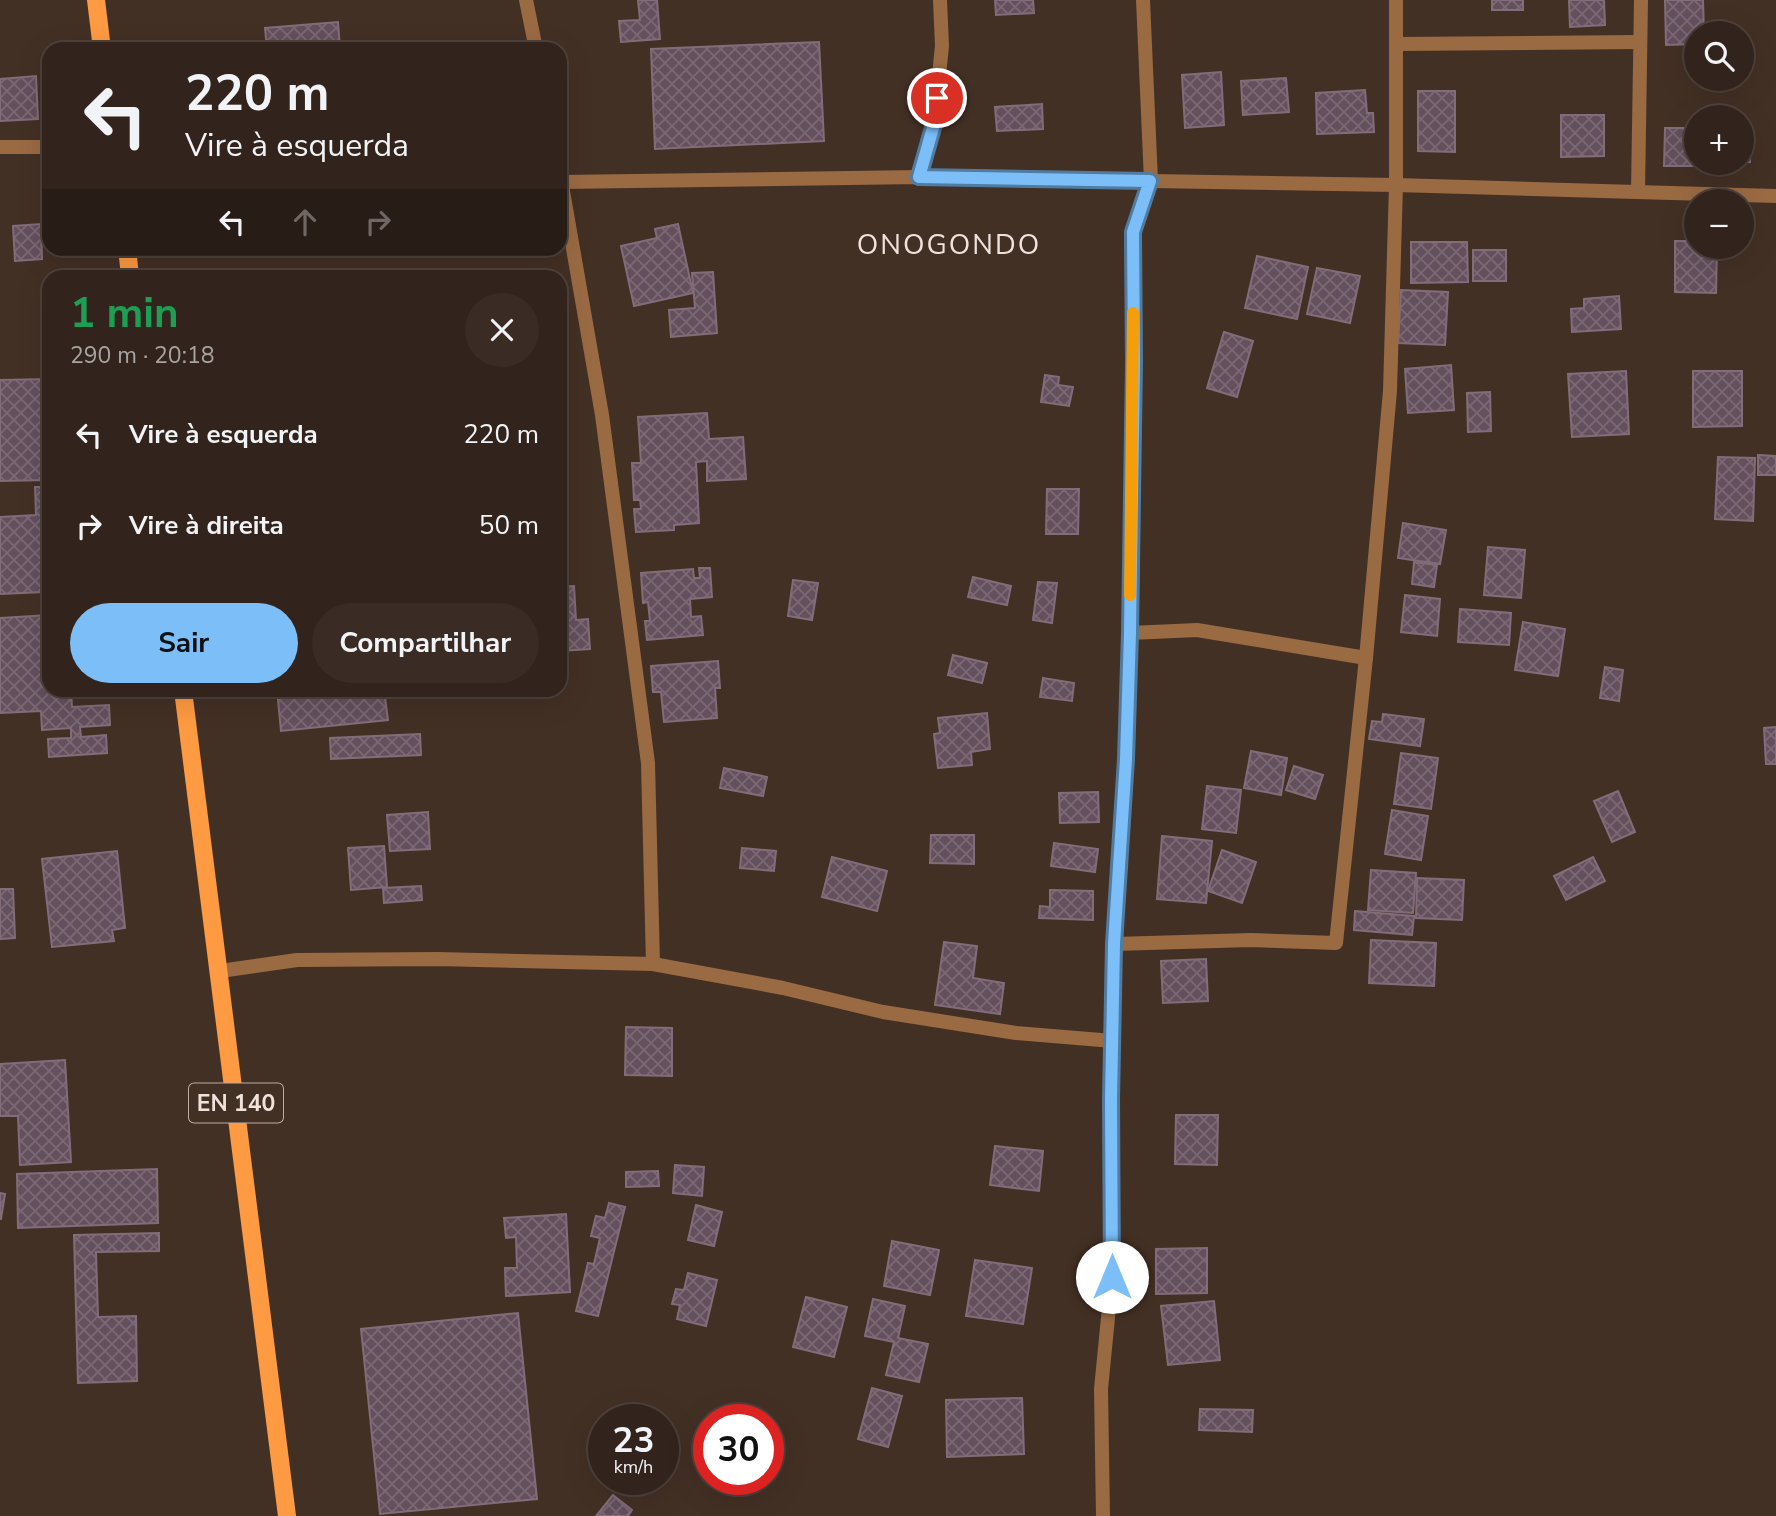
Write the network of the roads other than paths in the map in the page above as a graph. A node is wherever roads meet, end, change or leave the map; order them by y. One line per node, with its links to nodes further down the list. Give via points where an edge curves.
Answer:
1 (96, 0): 7 (main road)
2 (526, 0): 8 (street)
3 (940, 0): 13 (street, via 942,46 934,124)
4 (1143, 0): 15 (street)
5 (1396, 0): 10 (street)
6 (1641, 0): 9 (street)
7 (101, 42)
8 (535, 42)
9 (1639, 42): 10 (street); 17 (street)
10 (1396, 44): 16 (street)
11 (0, 147): 12 (street)
12 (42, 147)
13 (919, 177): 14 (street); 15 (street)
14 (567, 179)
15 (1150, 181): 16 (street); 20 (street, via 1133,232)
16 (1396, 186): 17 (street); 21 (street, via 1390,391)
17 (1638, 192): 18 (street)
18 (1776, 196)
19 (567, 214): 24 (street, via 602,415 648,763)
20 (1130, 633): 21 (street, via 1197,629); 23 (street)
21 (1366, 658): 23 (street, via 1336,943)
22 (184, 697): 25 (main road, EN 140)
23 (1114, 944): 26 (street)
24 (653, 964): 25 (street, via 297,960); 26 (street, via 883,1012 1017,1033)
25 (220, 971): 27 (main road, EN 140)
26 (1113, 1041): 28 (street, via 1112,1277 1101,1389)
27 (287, 1516)
28 (1103, 1516)

